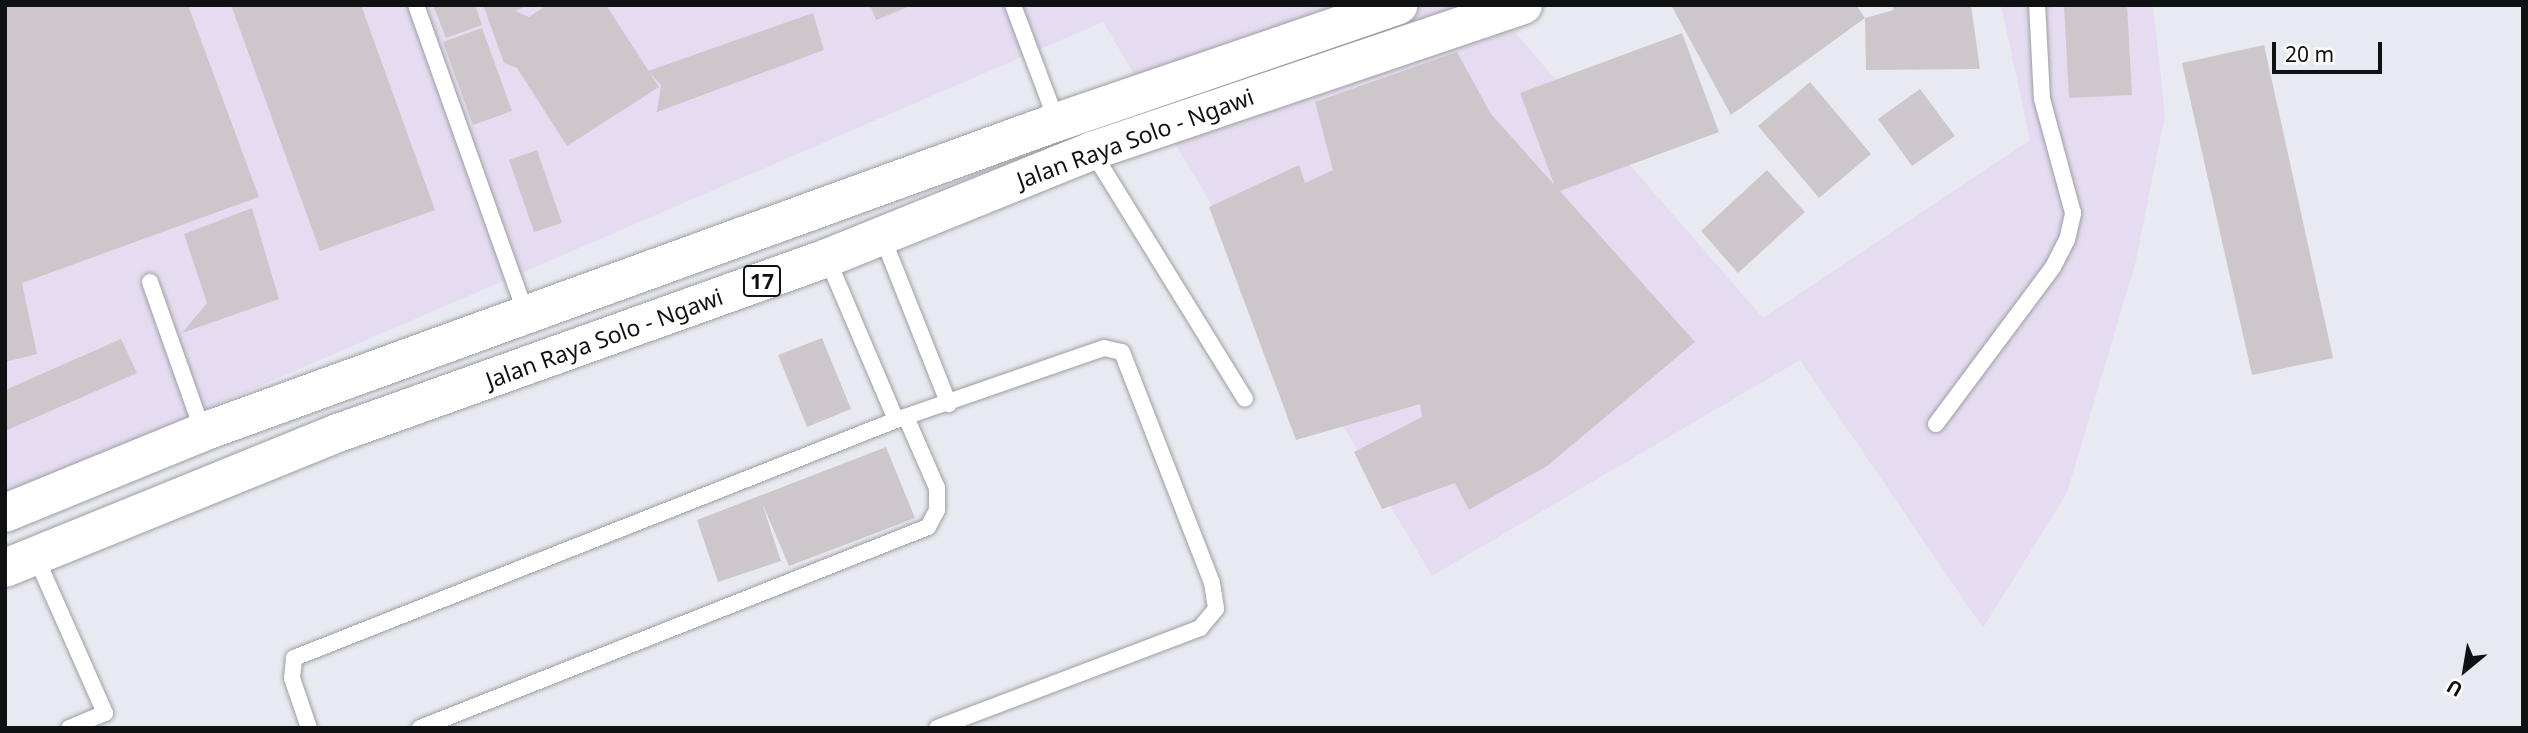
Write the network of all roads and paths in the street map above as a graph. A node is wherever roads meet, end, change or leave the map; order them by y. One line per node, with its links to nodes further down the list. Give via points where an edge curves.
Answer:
1 (416, 5): 11 (lane)
2 (1013, 5): 6 (lane)
3 (1398, 5): 6 (highway, Jalan Raya Solo - Ngawi / 17)
4 (1523, 5): 7 (highway, Jalan Raya Solo - Ngawi / 17)
5 (2037, 5): 15 (lane, via 2042,99 2073,213 2067,240 2053,267)
6 (1057, 122): 11 (highway, Jalan Raya Solo - Ngawi / 17)
7 (1092, 151): 8 (highway, Jalan Raya Solo - Ngawi / 17); 12 (lane)
8 (882, 236): 9 (highway, Jalan Raya Solo - Ngawi / 17); 13 (lane)
9 (827, 258): 14 (lane); 18 (highway, Jalan Raya Solo - Ngawi / 17, via 338,433)
10 (149, 282): 16 (lane)
11 (527, 316): 16 (highway, Jalan Raya Solo - Ngawi / 17)
12 (1245, 399)
13 (949, 404): 14 (lane); 23 (lane, via 1104,348 1122,352 1212,583 1216,609 1199,628)
14 (901, 419): 21 (lane, via 294,658 292,678); 22 (lane, via 937,488 937,510 928,527)
15 (1936, 424)
16 (203, 432): 17 (highway, Jalan Raya Solo - Ngawi / 17)
17 (5, 513)
18 (20, 562): 19 (lane)
19 (108, 720): 20 (lane)
20 (69, 728)
21 (309, 728)
22 (420, 728)
23 (937, 728)

